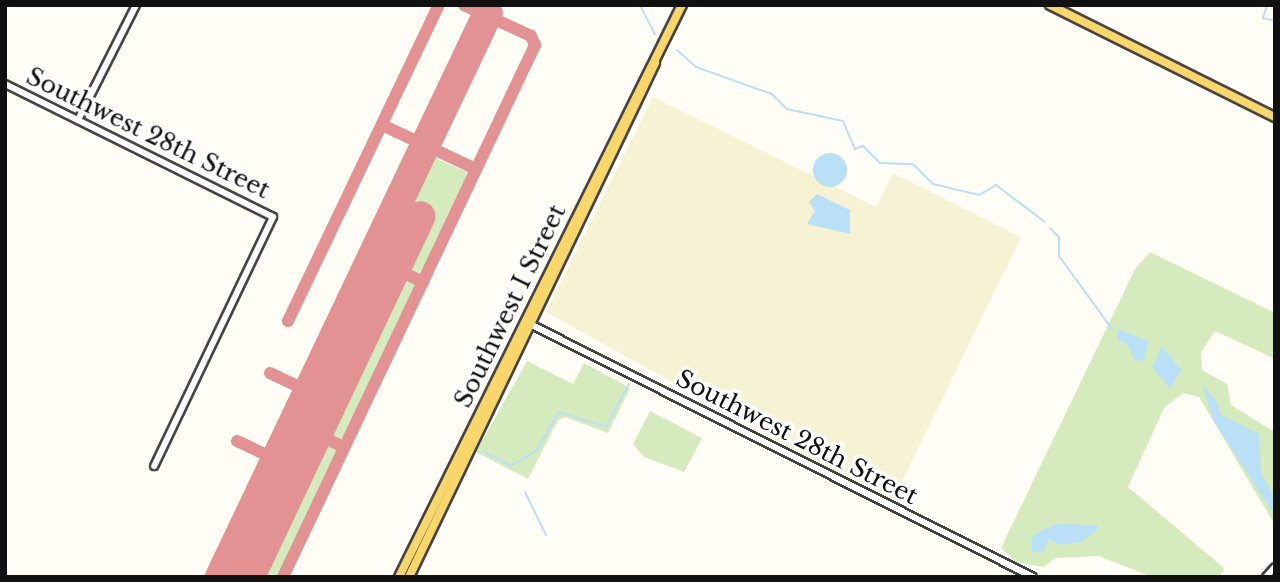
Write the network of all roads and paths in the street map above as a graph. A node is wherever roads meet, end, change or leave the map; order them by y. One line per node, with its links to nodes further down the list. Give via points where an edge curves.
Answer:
1 (136, 5): 6 (street)
2 (682, 5): 7 (main road, Southwest I Street)
3 (1050, 5): 5 (main road)
4 (5, 85): 6 (street, Southwest 28th Street)
5 (1275, 117)
6 (78, 120): 8 (street, Southwest 28th Street, via 273,216)
7 (528, 323): 10 (main road, Southwest I Street); 11 (main road, Southwest I Street); 12 (street, Southwest 28th Street)
8 (154, 466)
9 (1275, 567): 13 (street)
10 (400, 577)
11 (409, 577)
12 (1033, 577)
13 (1266, 577)

